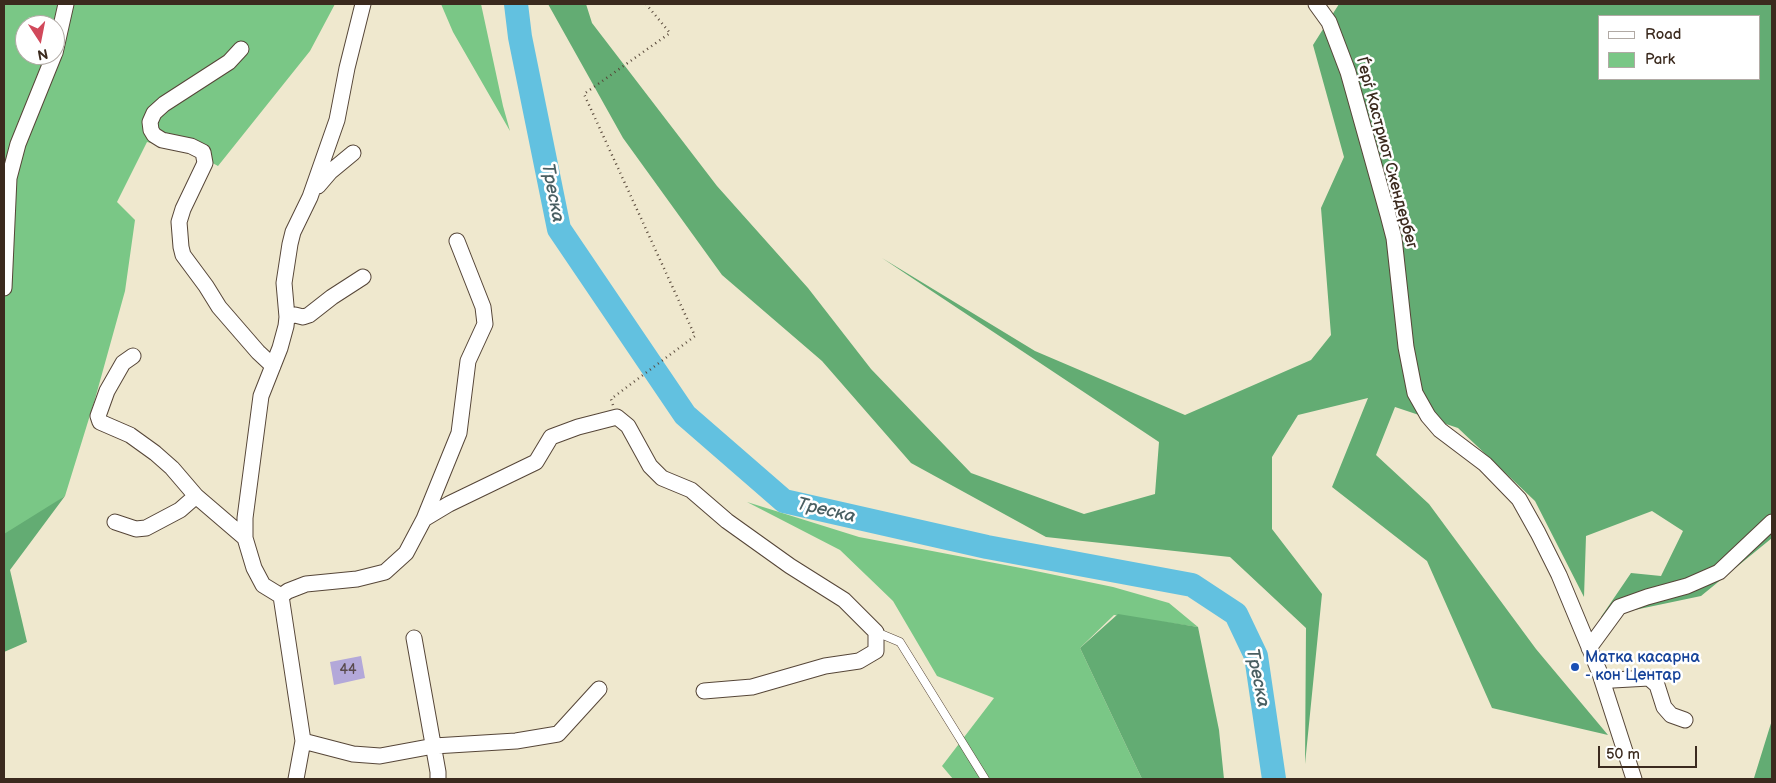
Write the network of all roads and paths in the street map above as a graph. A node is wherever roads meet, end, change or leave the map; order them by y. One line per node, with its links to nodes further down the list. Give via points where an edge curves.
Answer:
1 (364, 4): 7 (street, via 337,120)
2 (646, 4): 14 (path, via 670,33 584,94 695,336)
3 (1316, 4): 23 (street, Ѓерѓ Кастриот Скендербег, via 1329,22 1348,72 1394,238 1406,347 1415,393 1440,430 1485,464 1519,499 1559,575)
4 (241, 49): 13 (street, via 229,62 154,112 150,122 154,135 162,140 203,152 205,164 179,222 180,247 219,307)
5 (50, 65): 10 (street, via 18,144 9,178)
6 (353, 153): 7 (street, via 330,172)
7 (310, 197): 11 (street, via 290,244 284,283)
8 (457, 241): 16 (street, via 483,306 485,324 468,361 459,433)
9 (363, 277): 11 (street, via 309,315)
10 (4, 288)
11 (287, 316): 13 (street, via 285,333)
12 (133, 356): 15 (street, via 123,363 107,391 98,416 100,422 130,435 155,453)
13 (273, 366): 19 (street, via 261,396)
14 (613, 397)
15 (196, 496): 17 (street, via 180,510 146,528 136,529); 19 (street)
16 (424, 519): 20 (street, via 406,553 385,572 356,579 306,584); 21 (street, via 536,462 551,437 616,417 628,426 650,466 662,478 691,490 790,566 844,600)
17 (115, 522)
18 (1772, 522): 23 (street, via 1719,572 1687,586 1619,607)
19 (245, 538): 20 (street, via 263,585)
20 (281, 596): 28 (street)
21 (876, 632): 26 (street, via 876,651 860,661 825,666 752,687); 32 (lane, via 900,642)
22 (414, 638): 29 (street)
23 (1589, 648): 24 (street, Ѓерѓ Кастриот Скендербег)
24 (1603, 682): 27 (street, via 1649,678 1657,684 1664,707 1671,716); 33 (street, Ѓерѓ Кастриот Скендербег)
25 (599, 689): 29 (street, via 558,734 516,741)
26 (704, 691)
27 (1685, 720)
28 (303, 741): 29 (street, via 353,754 380,756); 30 (street)
29 (434, 746): 31 (street)
30 (296, 779)
31 (438, 779)
32 (985, 779)
33 (1634, 779)

